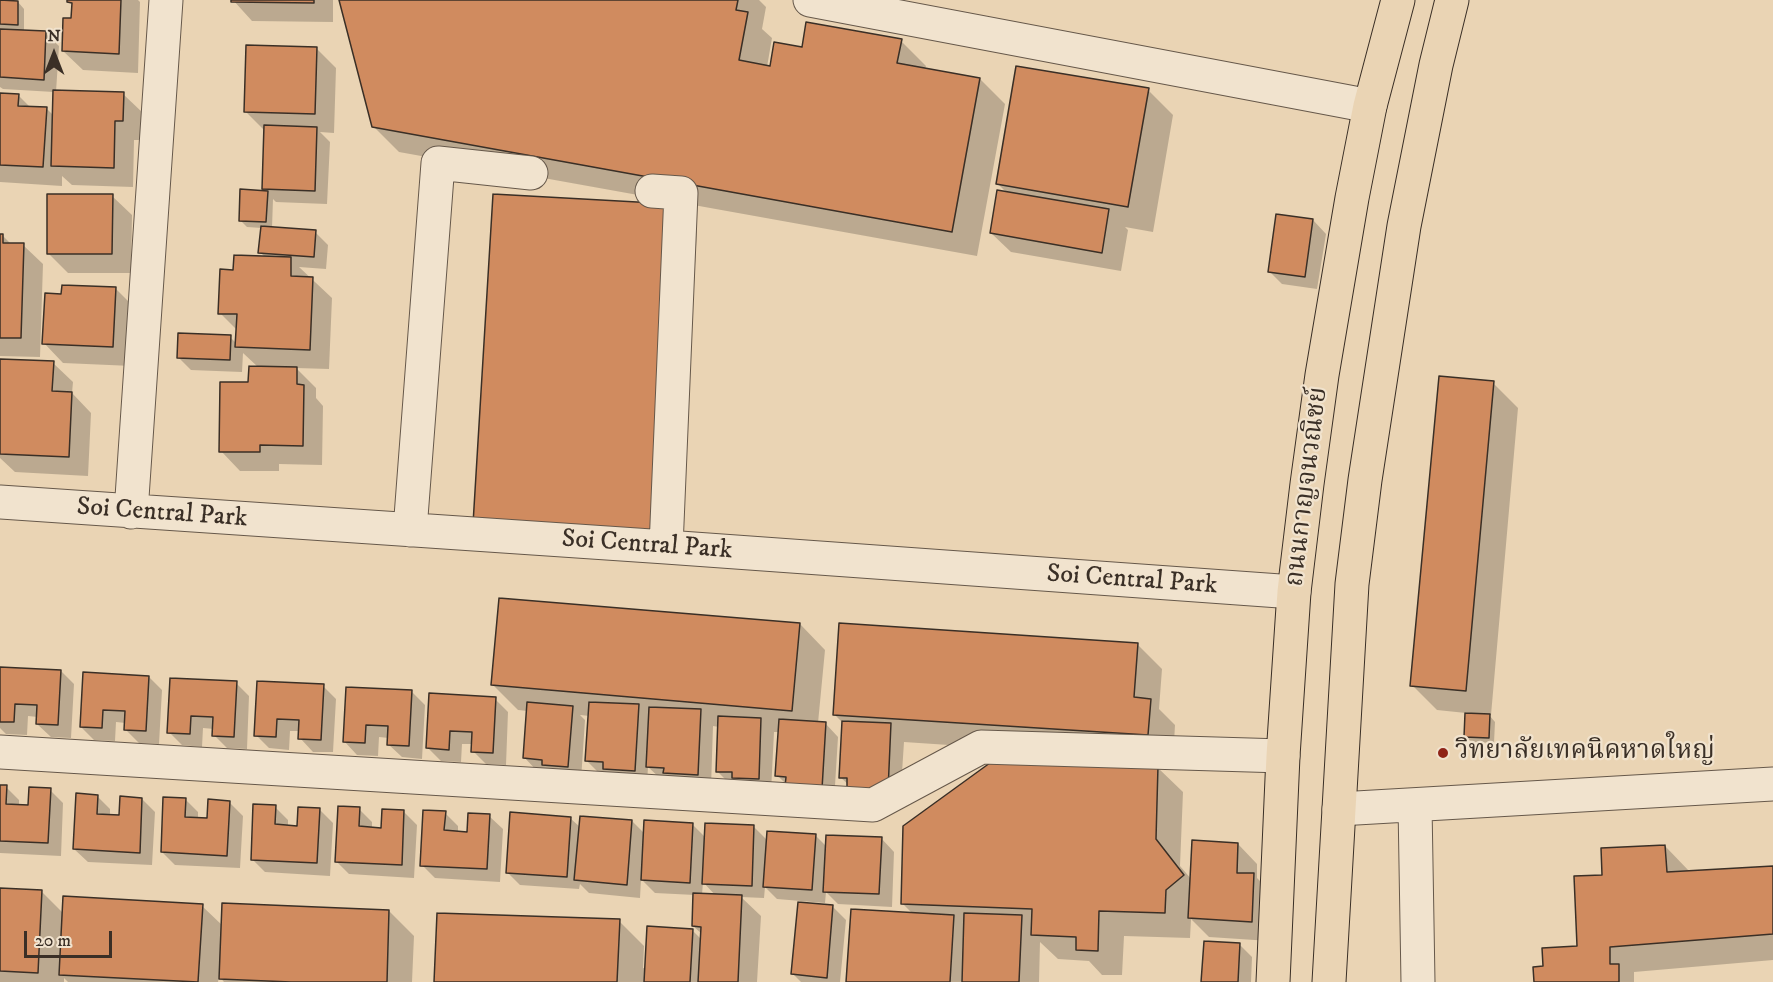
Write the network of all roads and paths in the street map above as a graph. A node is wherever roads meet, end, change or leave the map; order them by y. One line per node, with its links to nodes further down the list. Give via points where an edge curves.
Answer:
1 (166, 0): 9 (street)
2 (810, 0): 5 (street)
3 (1398, 0): 5 (main road, ถนนกาญจนวณิชย์)
4 (1452, 0): 17 (main road, via 1404,226 1365,480 1352,584)
5 (1370, 105): 12 (main road, ถนนกาญจนวณิชย์, via 1323,365)
6 (531, 173): 10 (street, via 438,163)
7 (652, 191): 11 (street, via 681,193)
8 (0, 502): 9 (street, Soi Central Park)
9 (131, 512): 10 (street, Soi Central Park)
10 (410, 530): 11 (street, Soi Central Park)
11 (666, 547): 12 (street, Soi Central Park)
12 (1294, 592): 14 (main road, ถนนกาญจนวณิชย์)
13 (0, 752): 14 (street, via 873,805 981,747)
14 (1283, 756): 18 (main road, ถนนกาญจนวณิชย์)
15 (1773, 784): 16 (street)
16 (1415, 805): 17 (street); 20 (street)
17 (1339, 809): 19 (main road)
18 (1273, 982)
19 (1329, 982)
20 (1418, 982)

